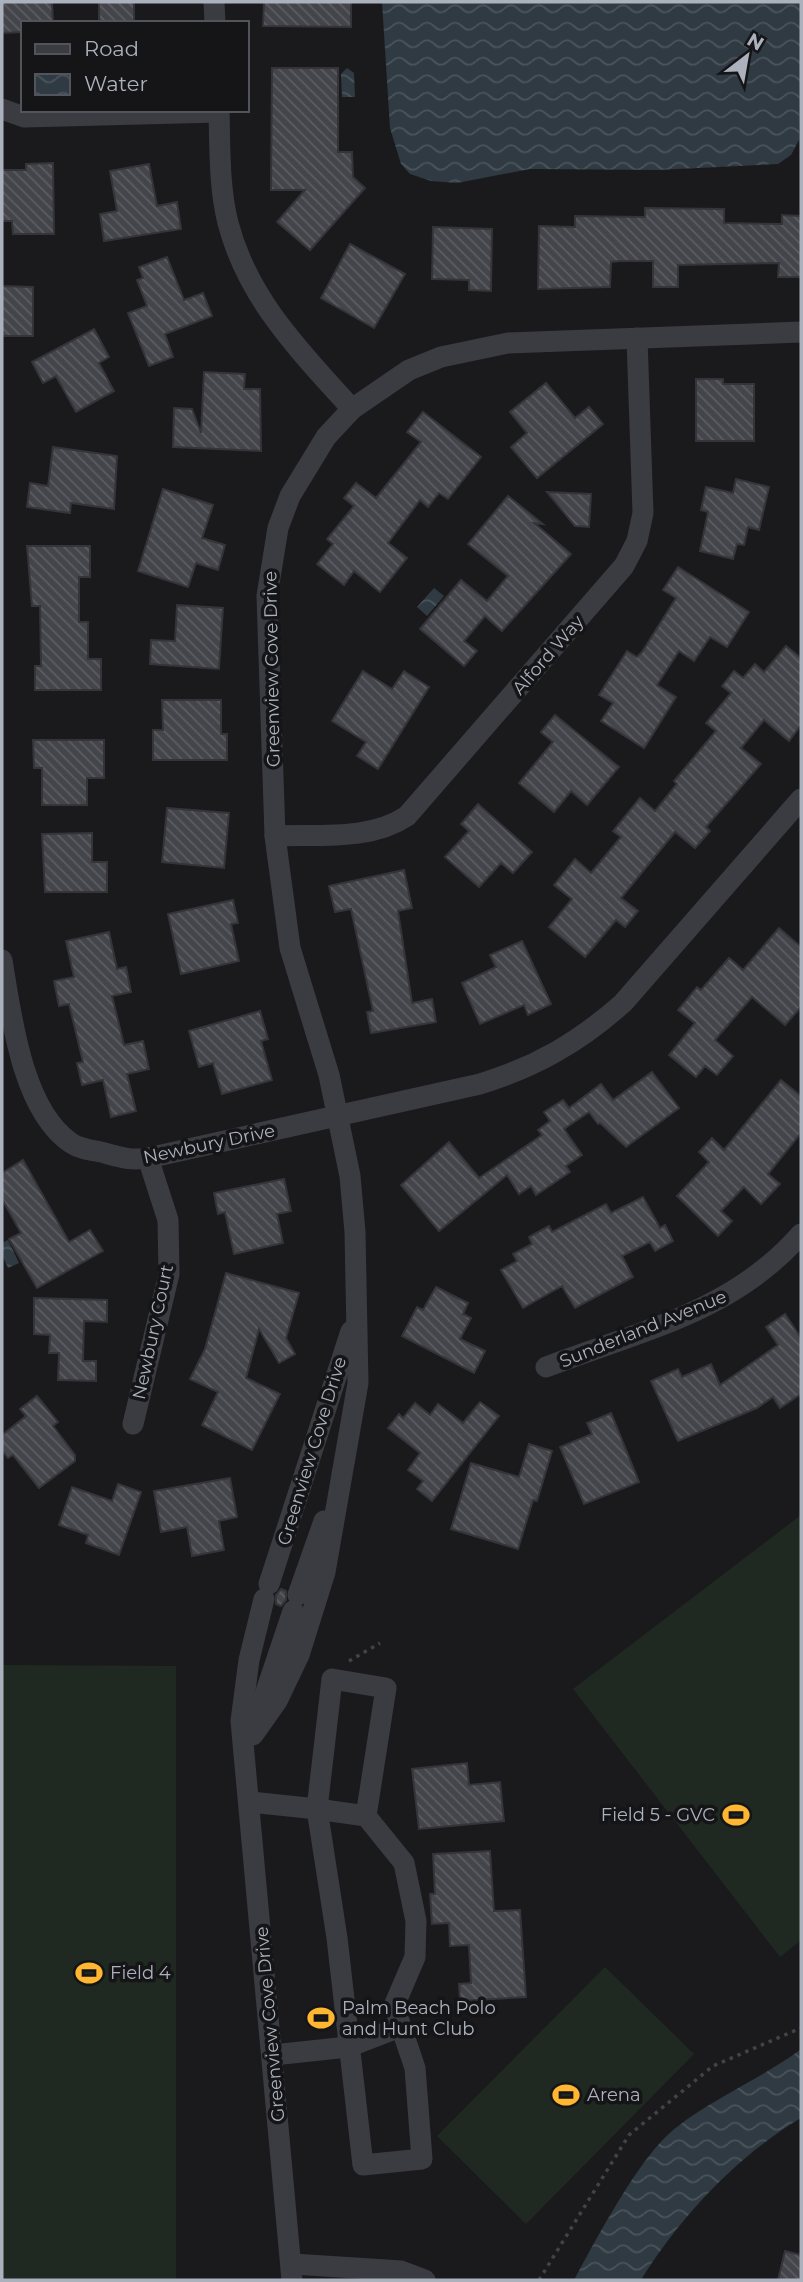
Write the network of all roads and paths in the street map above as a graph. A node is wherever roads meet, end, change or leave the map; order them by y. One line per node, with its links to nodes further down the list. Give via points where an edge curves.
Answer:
1 (214, 2): 2 (street)
2 (215, 21)
3 (2, 109): 4 (street, via 24,117)
4 (186, 112)
5 (219, 112): 8 (street, via 222,186 238,255 271,317)
6 (801, 332): 7 (street, Greenview Cove Drive)
7 (637, 338): 8 (street, Greenview Cove Drive, via 474,348 409,370); 10 (street, Alford Way, via 643,513 637,541 624,566 407,816 373,831)
8 (352, 410): 10 (street, Greenview Cove Drive, via 326,437 300,476 278,528 270,562 267,596)
9 (801, 799): 12 (street, via 622,1003 592,1031 520,1072)
10 (275, 836): 12 (street, Greenview Cove Drive, via 290,948)
11 (2, 960): 13 (street, Newbury Drive, via 30,1083 50,1123 86,1150 133,1161)
12 (340, 1115): 13 (street, Newbury Drive); 15 (street, Greenview Cove Drive, via 355,1232)
13 (148, 1158): 17 (street, Newbury Court, via 168,1220 169,1274)
14 (801, 1234): 16 (street, Sunderland Avenue, via 759,1277 731,1295)
15 (355, 1319): 18 (street, Greenview Cove Drive, via 358,1383); 22 (street, Greenview Cove Drive, via 249,1660 241,1721)
16 (546, 1367)
17 (134, 1424)
18 (345, 1460): 21 (street, Greenview Cove Drive, via 257,1710); 21 (street, Greenview Cove Drive, via 325,1572 299,1655 277,1701)
19 (380, 1643): 20 (path)
20 (346, 1664)
21 (253, 1735): 22 (street, Greenview Cove Drive)
22 (247, 1768): 23 (street, Greenview Cove Drive)
23 (250, 1802): 24 (street); 29 (street, Greenview Cove Drive)
24 (317, 1809): 25 (street); 25 (street, via 332,1679 386,1688); 28 (street)
25 (366, 1816): 26 (street, via 404,1863 416,1921 415,1957 394,2006)
26 (400, 2027): 28 (street); 28 (street, via 415,2068 422,2159 363,2165)
27 (801, 2028): 32 (path, via 713,2066 629,2135)
28 (348, 2047): 29 (street)
29 (273, 2055): 30 (street, Greenview Cove Drive)
30 (292, 2272): 31 (street, via 401,2271)
31 (425, 2280)
32 (539, 2280)

